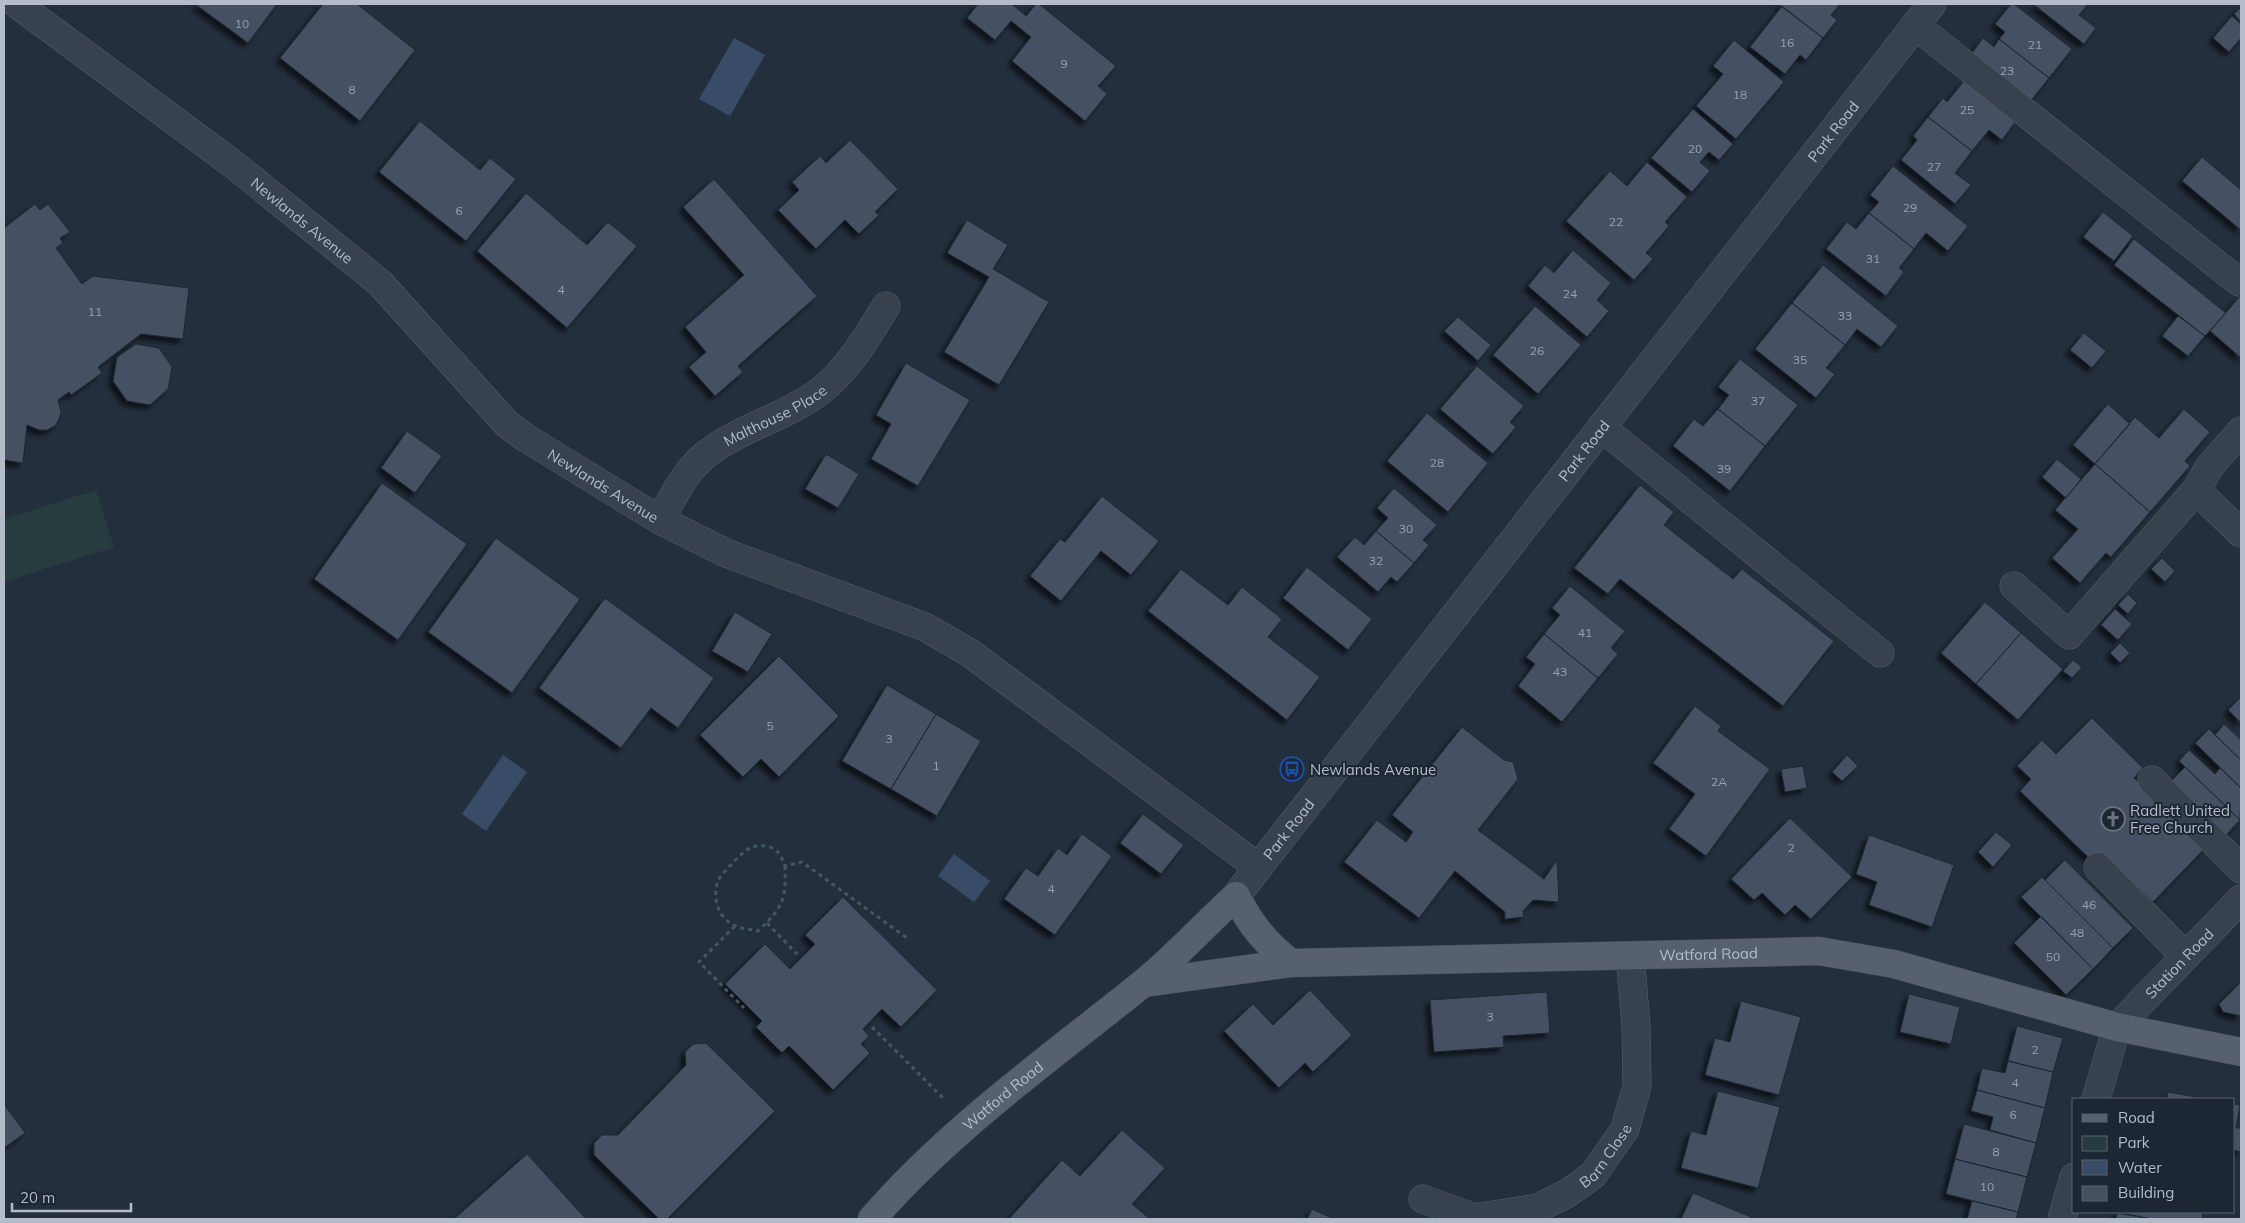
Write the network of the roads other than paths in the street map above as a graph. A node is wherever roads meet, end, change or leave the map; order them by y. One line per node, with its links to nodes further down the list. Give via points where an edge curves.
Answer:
1 (17, 4): 9 (street, Newlands Avenue, via 233,164 380,283 507,424)
2 (1932, 4): 3 (street, Park Road)
3 (1915, 25): 4 (street); 6 (street, Park Road)
4 (2238, 282)
5 (886, 306): 9 (street, Malthouse Place, via 858,352 820,392 722,443 692,467)
6 (1601, 427): 12 (street); 15 (street, Park Road)
7 (2241, 431): 8 (street, via 2210,466)
8 (2196, 490): 10 (street); 11 (street, via 2069,635)
9 (660, 520): 15 (street, Newlands Avenue, via 726,553 926,627 970,653)
10 (2241, 533)
11 (2014, 586)
12 (1880, 654)
13 (2152, 780): 16 (street)
14 (2098, 867): 20 (street)
15 (1258, 868): 17 (street, Park Road)
16 (2241, 869)
17 (1236, 896): 21 (main road, via 1256,931 1270,948); 22 (main road, Watford Road)
18 (2241, 899): 20 (street, Station Road)
19 (1630, 956): 21 (main road, Watford Road); 23 (main road, Watford Road, via 1819,951 1894,964); 27 (street, Barn Close, via 1637,1086 1625,1129 1593,1175 1568,1193 1538,1208 1475,1218)
20 (2185, 956): 23 (street, Station Road)
21 (1291, 963): 22 (main road, Watford Road)
22 (1144, 983): 28 (main road, Watford Road, via 991,1104 947,1143)
23 (2117, 1027): 24 (main road, Watford Road); 25 (street)
24 (2241, 1052)
25 (2096, 1098)
26 (2072, 1184): 29 (street)
27 (1423, 1199)
28 (883, 1215)
29 (2062, 1219)

